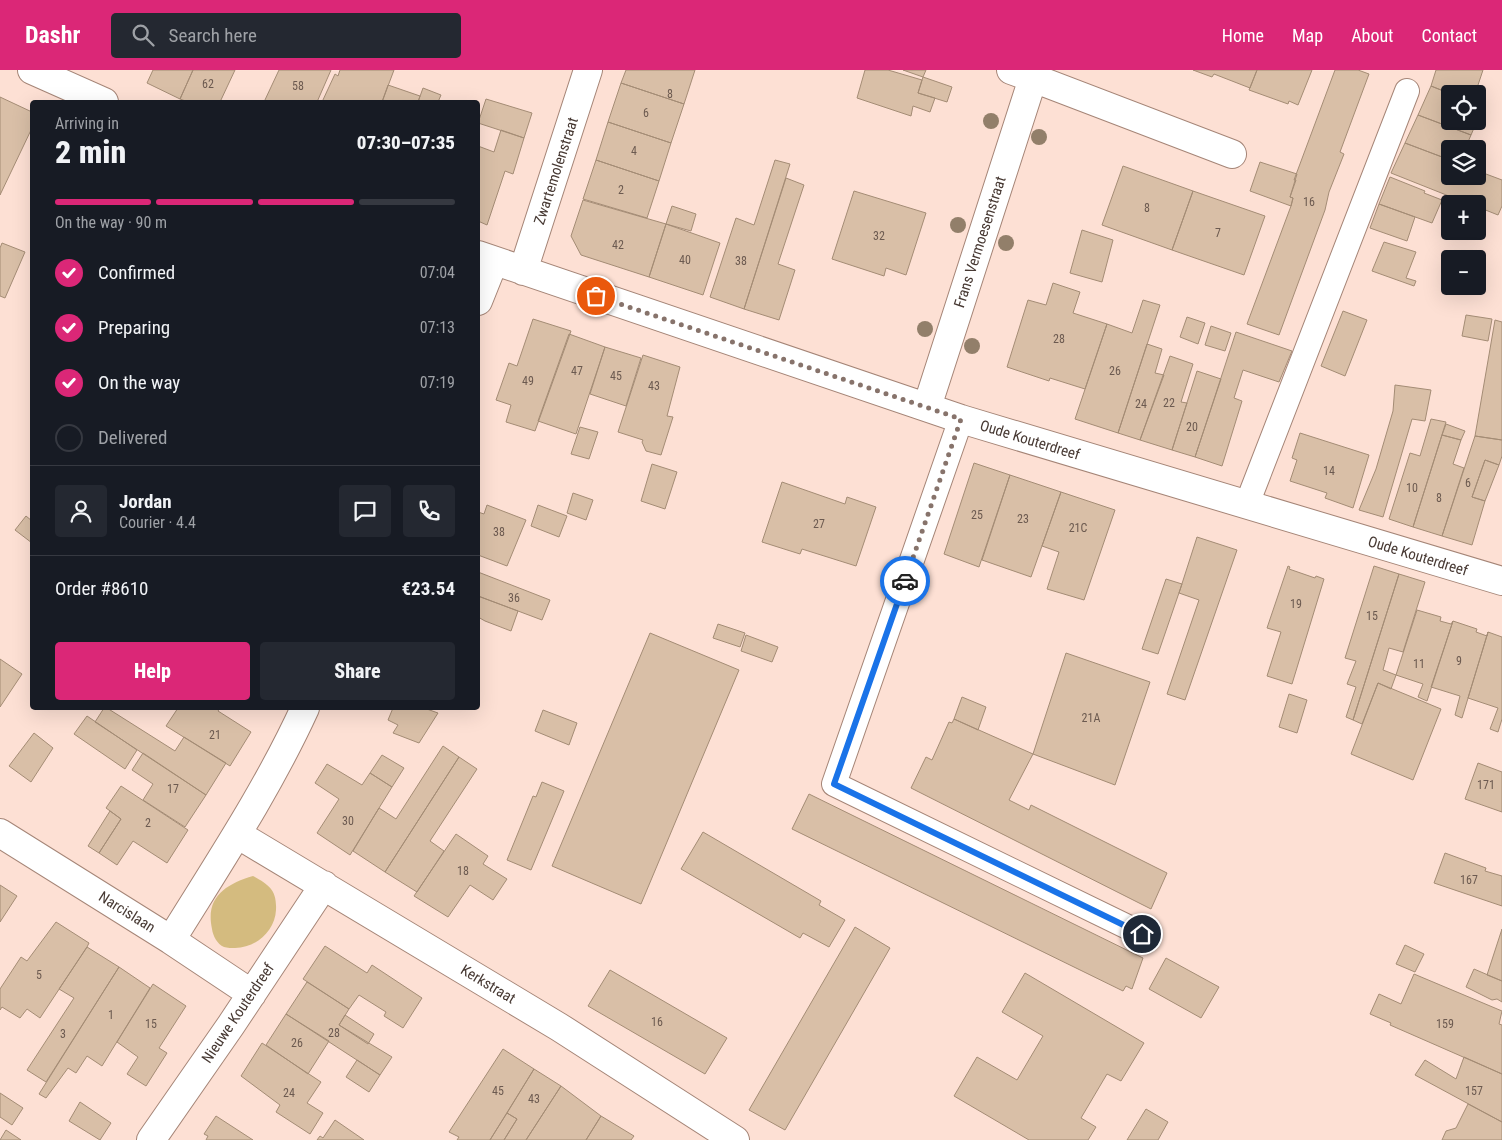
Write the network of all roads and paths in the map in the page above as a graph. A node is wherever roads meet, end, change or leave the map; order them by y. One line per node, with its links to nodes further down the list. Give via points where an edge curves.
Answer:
1 (32, 70): 5 (street)
2 (588, 70): 8 (street, Zwartemolenstraat)
3 (1022, 74): 6 (street, Frans Vermoesenstraat); 10 (street, Frans Vermoesenstraat)
4 (1407, 91): 12 (lane)
5 (100, 100)
6 (1232, 154)
7 (486, 258): 8 (street, Oude Kouterdreef); 9 (street)
8 (523, 271): 10 (street, Oude Kouterdreef)
9 (480, 290)
10 (926, 407): 11 (street, Oude Kouterdreef)
11 (961, 419): 12 (street, Oude Kouterdreef); 18 (lane, via 834,784)
12 (1247, 504): 13 (street, Oude Kouterdreef)
13 (1502, 582)
14 (304, 710): 16 (street)
15 (0, 833): 19 (street, Narcislaan)
16 (237, 834): 17 (street, Kerkstraat); 19 (street)
17 (324, 886): 20 (street, Nieuwe Kouterdreef); 22 (street, Kerkstraat, via 560,1027)
18 (1142, 934)
19 (171, 940): 20 (street, Narcislaan)
20 (252, 994): 21 (street, Nieuwe Kouterdreef)
21 (151, 1140)
22 (735, 1140)

